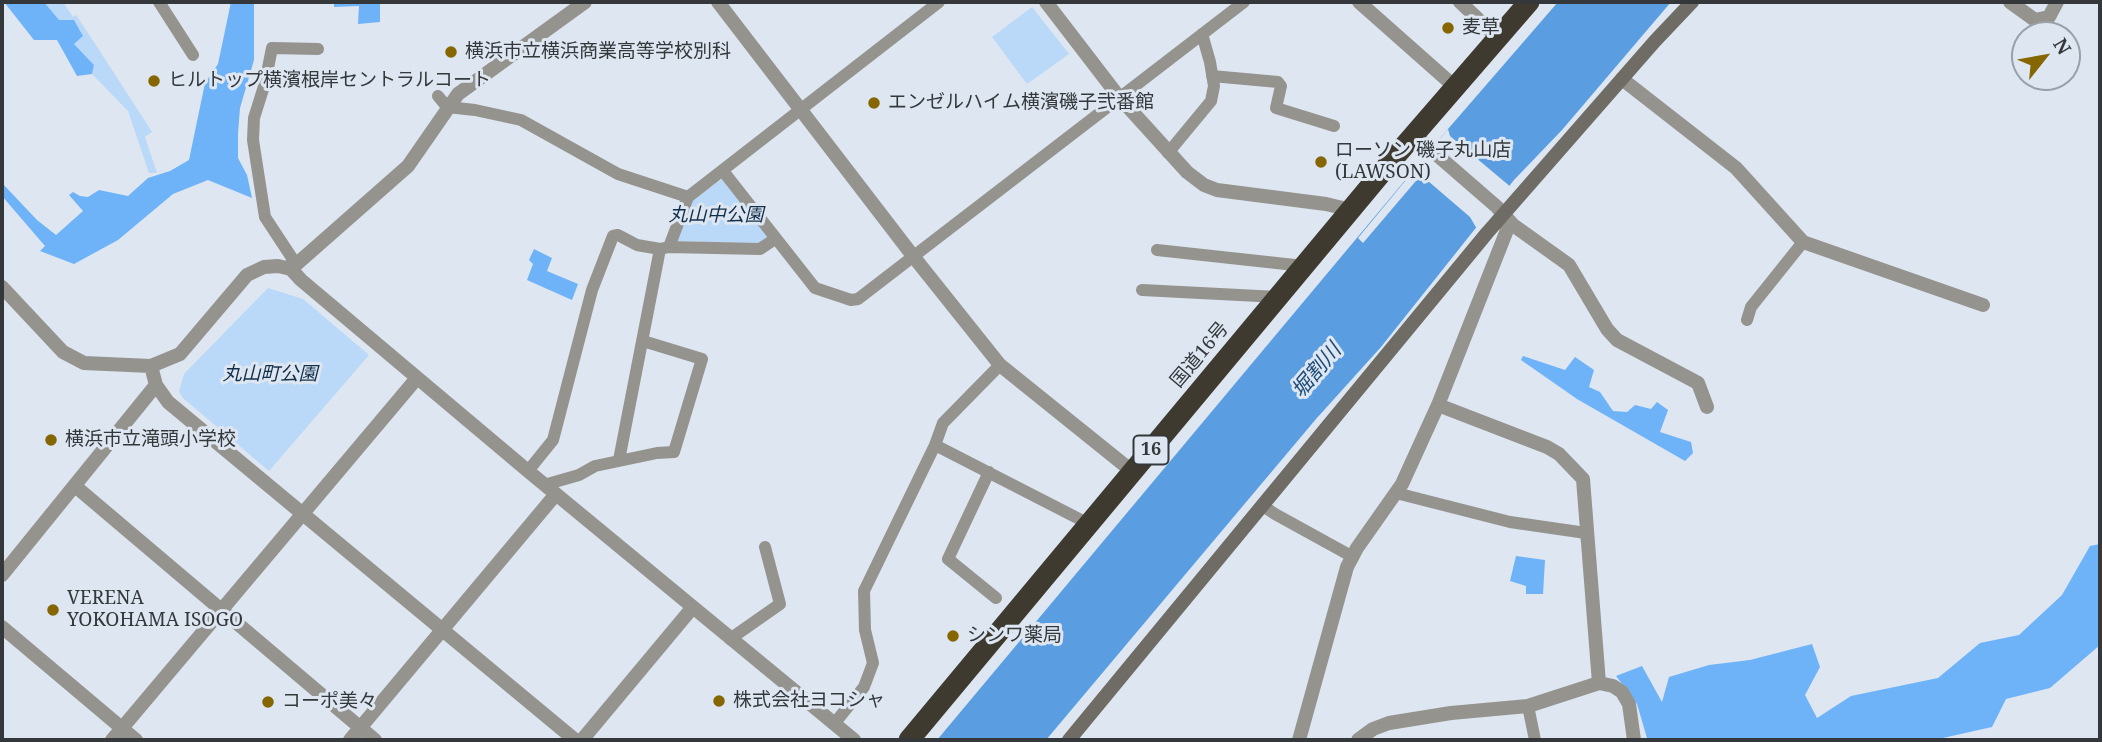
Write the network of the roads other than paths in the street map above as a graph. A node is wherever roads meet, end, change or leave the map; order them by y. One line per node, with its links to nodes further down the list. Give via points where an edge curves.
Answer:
1 (159, 2): 16 (lane)
2 (585, 2): 21 (street)
3 (718, 2): 22 (street)
4 (939, 2): 22 (lane)
5 (1046, 2): 20 (street)
6 (1244, 2): 13 (lane)
7 (1359, 2): 19 (street)
8 (1460, 2): 14 (street)
9 (1529, 2): 14 (highway, 国道16号 / 16)
10 (1692, 2): 18 (street)
11 (2010, 2): 12 (street, via 2035,20 2049,17)
12 (2057, 2)
13 (1202, 34): 17 (lane); 20 (lane)
14 (1498, 38): 19 (highway, 国道16号 / 16)
15 (318, 49): 36 (lane, via 272,48 254,118 265,217 292,258)
16 (193, 55)
17 (1212, 76): 23 (lane, via 1278,82 1276,108); 25 (lane, via 1211,102)
18 (1622, 79): 29 (street); 31 (street, via 1736,168)
19 (1455, 87): 24 (highway, 国道16号 / 16)
20 (1119, 97): 25 (street); 34 (lane)
21 (442, 101): 27 (lane, via 521,120 618,174); 36 (street, via 408,166)
22 (801, 109): 26 (lane); 34 (street)
23 (1334, 126)
24 (1414, 135): 28 (highway, 国道16号 / 16); 29 (street)
25 (1168, 153): 28 (street, via 1204,185 1217,190)
26 (723, 171): 27 (lane); 30 (lane)
27 (688, 197): 32 (lane)
28 (1351, 210): 35 (highway, 国道16号 / 16)
29 (1500, 211): 47 (street, via 1507,230); 48 (street, via 1569,265 1617,340 1698,383); 58 (street)
30 (775, 239): 32 (lane, via 760,249); 34 (lane, via 815,288 851,300)
31 (1803, 243): 40 (street); 41 (lane, via 1751,307)
32 (665, 248): 42 (lane); 51 (lane, via 637,245 618,235 610,240 592,290 553,440)
33 (1157, 250): 35 (lane)
34 (913, 256): 43 (street)
35 (1304, 265): 39 (highway, 国道16号 / 16)
36 (291, 269): 44 (street, via 264,267 247,275 180,354); 45 (street)
37 (2, 287): 44 (street, via 63,352 84,363)
38 (1142, 290): 39 (lane)
39 (1278, 297): 53 (highway, 国道16号 / 16)
40 (1983, 305)
41 (1747, 320)
42 (643, 341): 50 (lane); 50 (lane, via 702,359 674,452)
43 (1000, 365): 49 (lane, via 943,423); 53 (street)
44 (151, 366): 46 (street)
45 (417, 378): 51 (street); 59 (street)
46 (156, 385): 55 (street); 59 (street, via 168,402)
47 (1437, 405): 57 (street); 61 (street, via 1559,454 1583,479)
48 (1707, 407)
49 (935, 445): 52 (lane); 73 (lane, via 864,591 865,630 873,663 864,687)
50 (619, 460): 54 (lane)
51 (528, 471): 54 (street)
52 (989, 472): 60 (lane); 65 (lane, via 948,559)
53 (1133, 472): 60 (highway, 国道16号 / 16)
54 (544, 485): 56 (street)
55 (75, 486): 64 (street); 67 (street)
56 (556, 494): 66 (street); 69 (street)
57 (1396, 494): 61 (lane, via 1510,522); 63 (street)
58 (1263, 506): 63 (lane); 83 (street)
59 (303, 513): 67 (street); 69 (street)
60 (1090, 524): 82 (highway, 国道16号 / 16)
61 (1586, 533): 71 (street)
62 (765, 547): 70 (lane, via 780,604)
63 (1353, 557): 84 (street)
64 (2, 575)
65 (996, 598)
66 (693, 607): 70 (street); 80 (street)
67 (220, 609): 74 (street); 75 (street)
68 (2, 628): 75 (street)
69 (443, 629): 74 (street); 79 (street)
70 (730, 639): 73 (street)
71 (1599, 683): 72 (street); 87 (street, via 1622,692 1629,704)
72 (1528, 706): 85 (street, via 1389,723); 86 (lane)
73 (834, 724): 81 (street)
74 (360, 728): 77 (street); 78 (street)
75 (117, 735): 76 (street)
76 (136, 740)
77 (350, 740)
78 (375, 740)
79 (575, 740)
80 (582, 740)
81 (854, 740)
82 (909, 740)
83 (1069, 740)
84 (1299, 740)
85 (1358, 740)
86 (1535, 740)
87 (1634, 740)

